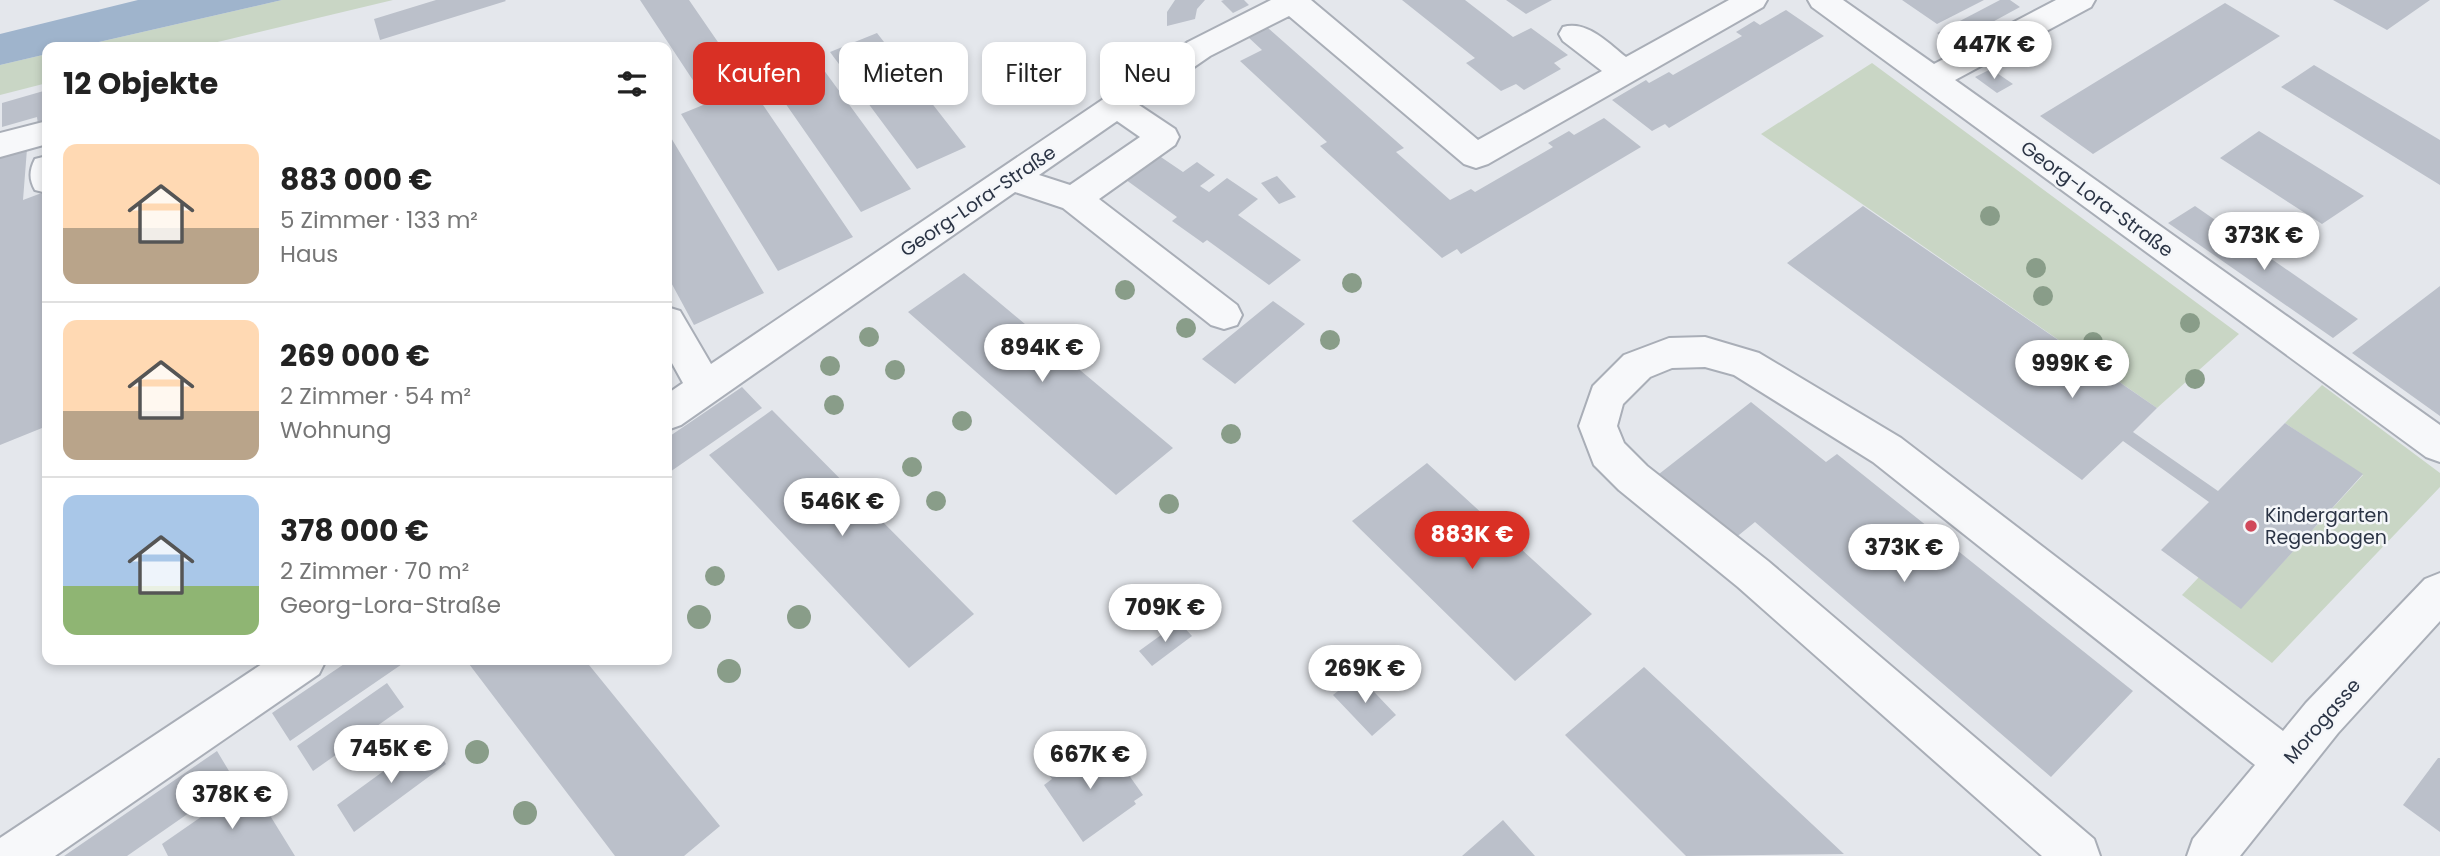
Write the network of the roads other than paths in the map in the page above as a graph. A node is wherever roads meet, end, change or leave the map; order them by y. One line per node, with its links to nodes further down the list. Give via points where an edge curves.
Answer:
1 (1752, 0): 6 (street)
2 (1823, 0): 7 (street, Georg-Lora-Straße)
3 (2080, 0): 7 (street)
4 (1294, 1): 6 (street, via 1476,156); 8 (street, Georg-Lora-Straße, via 1199,49)
5 (1574, 34): 6 (street)
6 (1625, 72)
7 (1931, 79): 17 (street, Georg-Lora-Straße)
8 (1117, 106): 11 (street, Georg-Lora-Straße); 12 (street, via 1163,136)
9 (42, 134): 10 (street)
10 (0, 145)
11 (1012, 179): 12 (street); 15 (street, Georg-Lora-Straße)
12 (1075, 199): 13 (street)
13 (1224, 315)
14 (672, 330): 15 (street)
15 (705, 388): 16 (street, Georg-Lora-Straße)
16 (672, 411)
17 (2440, 446)
18 (2440, 592): 20 (street, Morogasse)
19 (297, 665): 21 (street)
20 (2287, 762): 22 (street, via 1887,450 1746,364 1705,352 1669,353 1637,366 1606,397 1598,426 1608,453 1754,573); 23 (street, Morogasse)
21 (14, 856)
22 (2077, 856)
23 (2210, 856)

